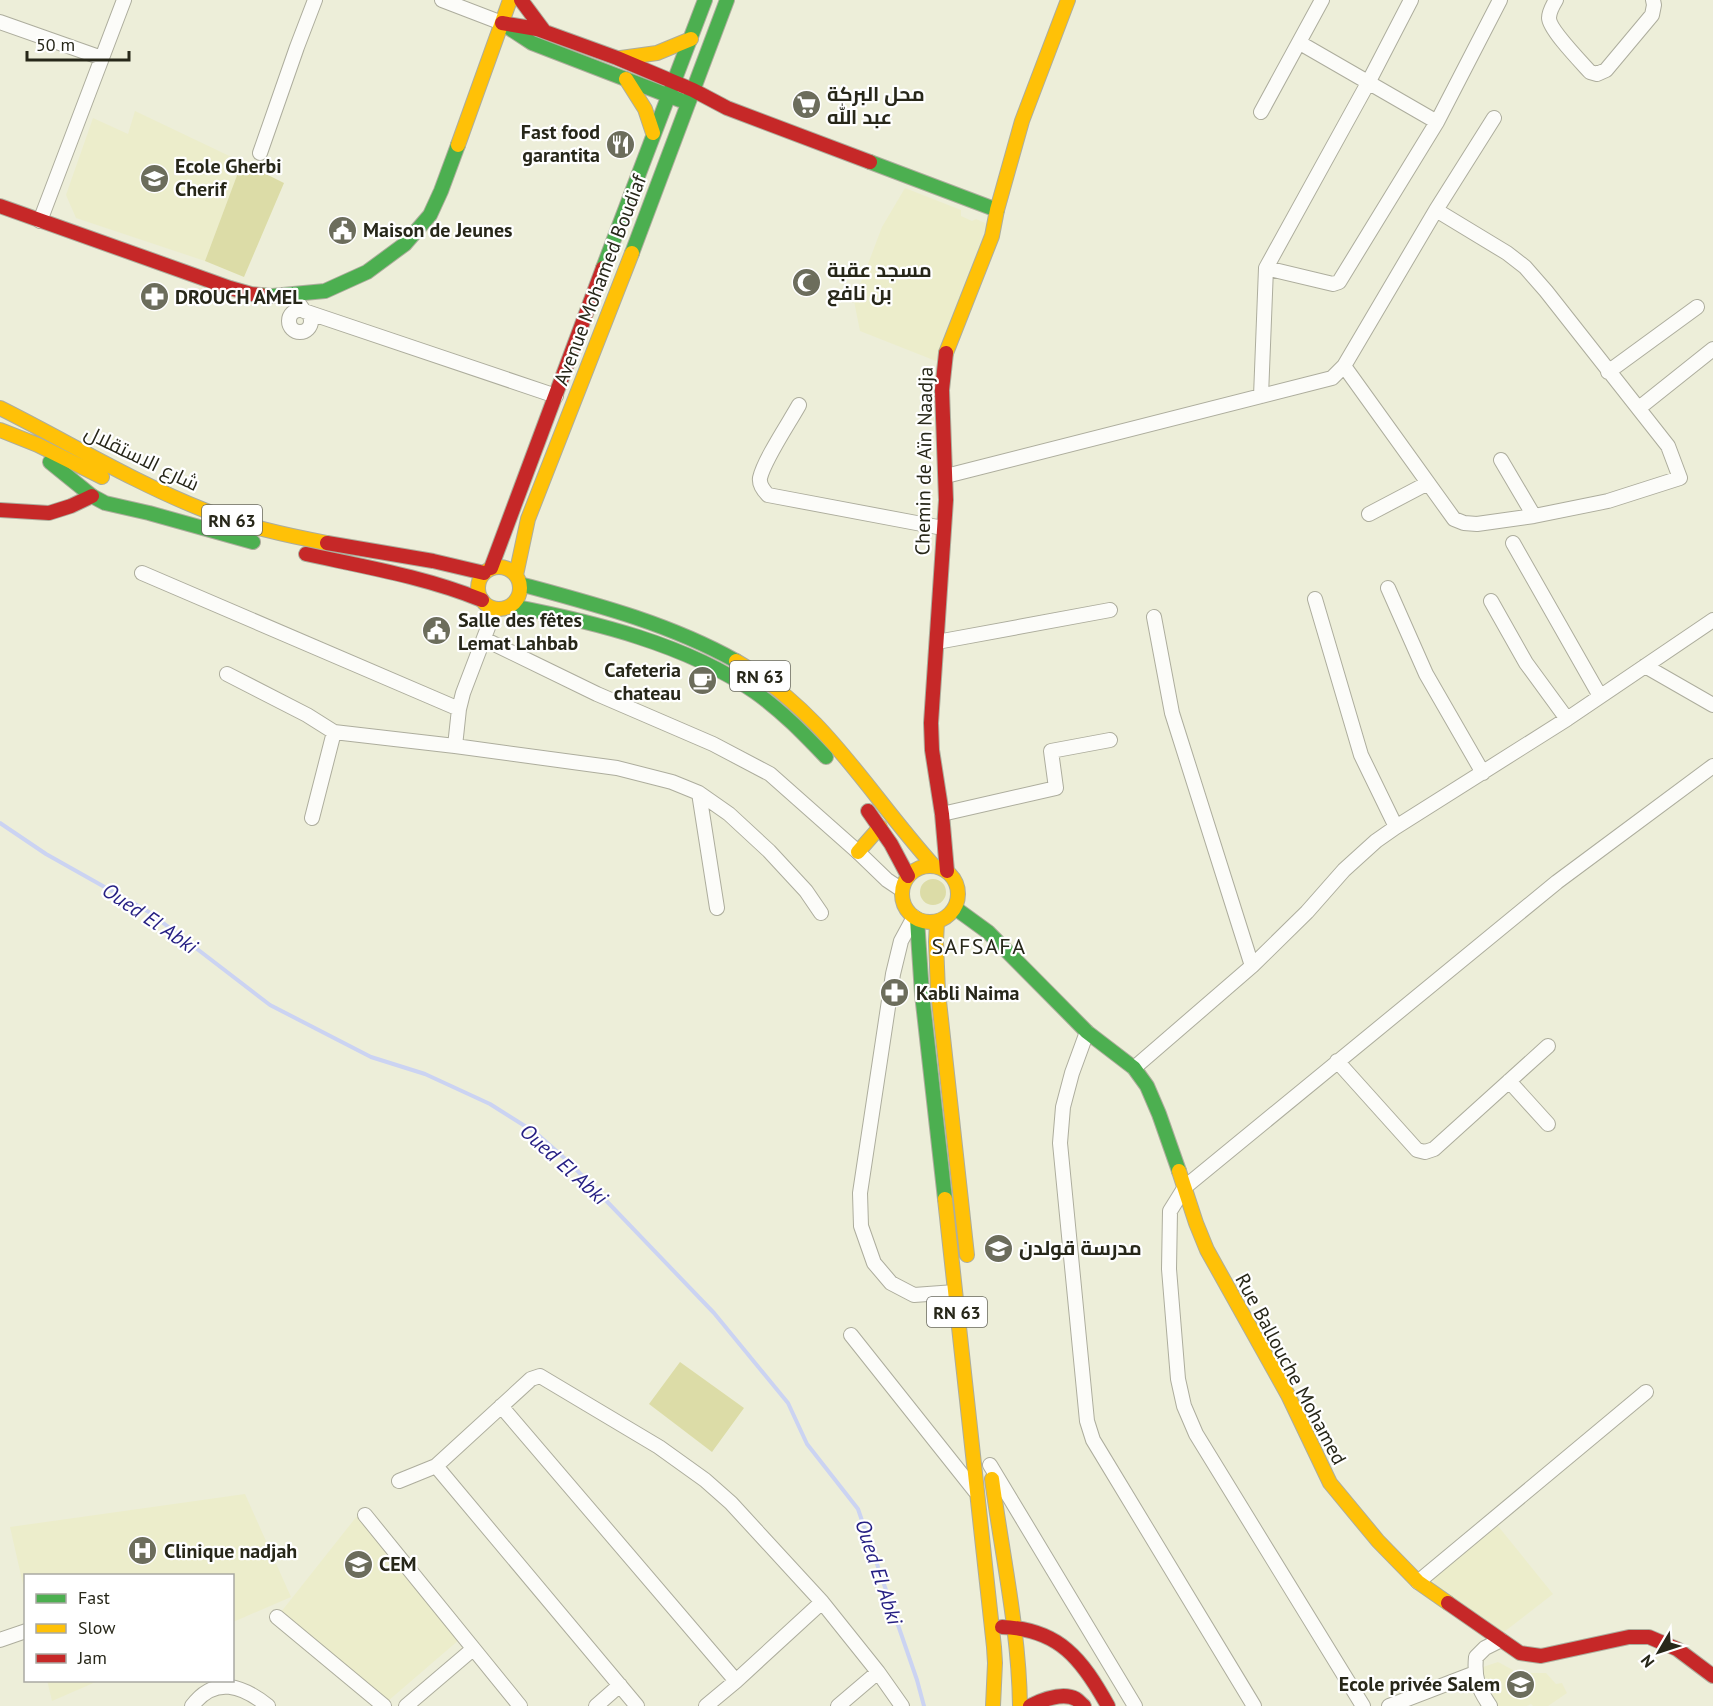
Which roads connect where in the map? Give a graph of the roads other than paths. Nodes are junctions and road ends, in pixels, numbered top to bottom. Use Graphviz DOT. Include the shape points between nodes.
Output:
graph roads {
  1 [pos="124,0"];
  2 [pos="315,0"];
  3 [pos="442,0"];
  4 [pos="510,0"];
  5 [pos="521,0"];
  6 [pos="705,0"];
  7 [pos="727,0"];
  8 [pos="1068,0"];
  9 [pos="1322,0"];
  10 [pos="1411,0"];
  11 [pos="1500,0"];
  12 [pos="1556,0"];
  13 [pos="1653,0"];
  14 [pos="0,22"];
  15 [pos="502,23"];
  16 [pos="544,31"];
  17 [pos="691,39"];
  18 [pos="1300,43"];
  19 [pos="102,58"];
  20 [pos="616,58"];
  21 [pos="626,78"];
  22 [pos="673,81"];
  23 [pos="1368,83"];
  24 [pos="669,97"];
  25 [pos="691,97"];
  26 [pos="1261,112"];
  27 [pos="1494,118"];
  28 [pos="1437,122"];
  29 [pos="652,133"];
  30 [pos="260,153"];
  31 [pos="0,206"];
  32 [pos="997,210"];
  33 [pos="1436,210"];
  34 [pos="40,221"];
  35 [pos="1266,268"];
  36 [pos="294,294"];
  37 [pos="1697,307"];
  38 [pos="1713,349"];
  39 [pos="1344,366"];
  40 [pos="1608,372"];
  41 [pos="556,396"];
  42 [pos="1262,396"];
  43 [pos="799,405"];
  44 [pos="0,408"];
  45 [pos="1639,408"];
  46 [pos="0,430"];
  47 [pos="0,438"];
  48 [pos="1501,460"];
  49 [pos="114,467"];
  50 [pos="99,475"];
  51 [pos="946,476"];
  52 [pos="114,483"];
  53 [pos="1428,483"];
  54 [pos="92,496"];
  55 [pos="0,510"];
  56 [pos="1370,514"];
  57 [pos="1534,516"];
  58 [pos="943,528"];
  59 [pos="1513,543"];
  60 [pos="290,550"];
  61 [pos="488,571"];
  62 [pos="142,573"];
  63 [pos="518,579"];
  64 [pos="1388,588"];
  65 [pos="1315,599"];
  66 [pos="482,600"];
  67 [pos="1491,601"];
  68 [pos="512,606"];
  69 [pos="495,609"];
  70 [pos="1110,610"];
  71 [pos="1154,617"];
  72 [pos="1713,620"];
  73 [pos="484,639"];
  74 [pos="937,642"];
  75 [pos="1644,666"];
  76 [pos="227,674"];
  77 [pos="1600,696"];
  78 [pos="1713,705"];
  79 [pos="459,709"];
  80 [pos="1567,719"];
  81 [pos="334,732"];
  82 [pos="1110,740"];
  83 [pos="455,746"];
  84 [pos="1713,766"];
  85 [pos="836,768"];
  86 [pos="1483,773"];
  87 [pos="699,793"];
  88 [pos="861,802"];
  89 [pos="942,814"];
  90 [pos="312,818"];
  91 [pos="880,827"];
  92 [pos="1396,827"];
  93 [pos="858,852"];
  94 [pos="933,866"];
  95 [pos="948,871"];
  96 [pos="905,883"];
  97 [pos="717,908"];
  98 [pos="956,908"];
  99 [pos="821,913"];
  100 [pos="915,918"];
  101 [pos="937,922"];
  102 [pos="1252,966"];
  103 [pos="1087,1032"];
  104 [pos="1548,1046"];
  105 [pos="1337,1061"];
  106 [pos="1134,1068"];
  107 [pos="1509,1081"];
  108 [pos="1548,1124"];
  109 [pos="1185,1187"];
  110 [pos="967,1264"];
  111 [pos="955,1292"];
  112 [pos="971,1309"];
  113 [pos="973,1331"];
  114 [pos="851,1335"];
  115 [pos="1646,1392"];
  116 [pos="501,1406"];
  117 [pos="989,1460"];
  118 [pos="436,1466"];
  119 [pos="399,1481"];
  120 [pos="978,1495"];
  121 [pos="365,1515"];
  122 [pos="1418,1582"];
  123 [pos="822,1602"];
  124 [pos="277,1617"];
  125 [pos="1016,1626"];
  126 [pos="992,1628"];
  127 [pos="24,1632"];
  128 [pos="0,1640"];
  129 [pos="1501,1640"];
  130 [pos="473,1649"];
  131 [pos="878,1672"];
  132 [pos="1475,1673"];
  133 [pos="1713,1676"];
  134 [pos="736,1681"];
  135 [pos="620,1685"];
  136 [pos="192,1706"];
  137 [pos="268,1706"];
  138 [pos="384,1706"];
  139 [pos="406,1706"];
  140 [pos="520,1706"];
  141 [pos="596,1706"];
  142 [pos="637,1706"];
  143 [pos="706,1706"];
  144 [pos="838,1706"];
  145 [pos="902,1706"];
  146 [pos="993,1706"];
  147 [pos="1020,1706"];
  148 [pos="1030,1706"];
  149 [pos="1084,1706"];
  150 [pos="1108,1706"];
  151 [pos="1135,1706"];
  152 [pos="1254,1706"];
  153 [pos="1363,1706"];
  154 [pos="1389,1706"];
  155 [pos="1490,1706"];
  1 -- 19 [label="street"];
  2 -- 30 [label="street"];
  3 -- 15 [label="street"];
  4 -- 15 [label="main road"];
  5 -- 16 [label="main road"];
  6 -- 17 [label="main road, Avenue Mohamed Boudiaf"];
  7 -- 25 [label="main road, Avenue Mohamed Boudiaf"];
  8 -- 32 [label="main road, Chemin de Aïn Naadja" via="1022,121"];
  9 -- 18 [label="street"];
  10 -- 23 [label="street"];
  11 -- 28 [label="street"];
  12 -- 13 [label="street" via="1549,19 1554,30 1590,72 1597,74 1605,70 1652,15"];
  14 -- 19 [label="street"];
  15 -- 16 [label="main road"];
  15 -- 21 [label="main road" via="532,43"];
  15 -- 36 [label="main road" via="430,215 405,244 367,272 325,291"];
  16 -- 20 [label="main road"];
  17 -- 20 [label="main road" via="647,55"];
  17 -- 22 [label="main road, Avenue Mohamed Boudiaf"];
  18 -- 23 [label="street"];
  18 -- 26 [label="street"];
  19 -- 34 [label="street"];
  20 -- 22 [label="main road"];
  21 -- 24 [label="main road"];
  21 -- 29 [label="main road" via="640,99"];
  22 -- 24 [label="main road, Avenue Mohamed Boudiaf"];
  22 -- 25 [label="main road"];
  23 -- 28 [label="street"];
  23 -- 35 [label="street"];
  24 -- 25 [label="main road"];
  24 -- 29 [label="main road, Avenue Mohamed Boudiaf"];
  25 -- 32 [label="main road"];
  25 -- 63 [label="main road, Avenue Mohamed Boudiaf" via="528,519"];
  27 -- 33 [label="street"];
  28 -- 35 [label="street" via="1340,282 1333,284"];
  29 -- 41 [label="main road, Avenue Mohamed Boudiaf"];
  31 -- 34 [label="main road"];
  32 -- 51 [label="main road, Chemin de Aïn Naadja" via="992,236 946,354 942,390"];
  33 -- 39 [label="street"];
  33 -- 40 [label="street" via="1525,267"];
  34 -- 36 [label="main road" via="230,288 272,296"];
  35 -- 42 [label="street"];
  36 -- 41 [label="street" via="304,311"];
  37 -- 40 [label="street"];
  38 -- 45 [label="street"];
  39 -- 42 [label="street" via="1332,378"];
  39 -- 53 [label="street"];
  40 -- 45 [label="street"];
  41 -- 61 [label="main road, Avenue Mohamed Boudiaf"];
  42 -- 51 [label="street"];
  43 -- 58 [label="street" via="765,464 760,480 762,490 768,495"];
  44 -- 49 [label="main road, شارع الاستقلال / RN 63"];
  45 -- 57 [label="street" via="1668,446 1680,478 1608,501"];
  46 -- 50 [label="main road, RN 63"];
  47 -- 54 [label="main road" via="45,458"];
  48 -- 57 [label="street"];
  49 -- 50 [label="main road"];
  49 -- 52 [label="main road"];
  49 -- 61 [label="main road, شارع الاستقلال / RN 63" via="199,508 275,533"];
  50 -- 52 [label="main road, RN 63"];
  50 -- 54 [label="main road"];
  51 -- 58 [label="main road, Chemin de Aïn Naadja"];
  52 -- 54 [label="main road" via="102,495"];
  52 -- 54 [label="main road, RN 63" via="222,532 262,544 105,503"];
  53 -- 56 [label="street"];
  53 -- 57 [label="street" via="1454,519 1464,523"];
  54 -- 55 [label="main road" via="49,513"];
  58 -- 74 [label="main road, Chemin de Aïn Naadja"];
  59 -- 77 [label="street"];
  60 -- 66 [label="main road" via="410,576"];
  61 -- 63 [label="main road" via="504,568"];
  61 -- 66 [label="main road" via="478,586"];
  62 -- 79 [label="street"];
  63 -- 68 [label="main road" via="519,596"];
  63 -- 94 [label="main road, RN 63" via="690,636 756,673 815,722"];
  64 -- 86 [label="street" via="1426,674"];
  65 -- 92 [label="street" via="1361,755"];
  66 -- 69 [label="main road"];
  67 -- 80 [label="street" via="1526,663"];
  68 -- 69 [label="main road"];
  68 -- 85 [label="main road, RN 63" via="567,616 717,670 776,708"];
  69 -- 73 [label="street"];
  70 -- 74 [label="street"];
  71 -- 102 [label="street" via="1172,713"];
  72 -- 75 [label="street"];
  73 -- 79 [label="street"];
  73 -- 93 [label="street" via="770,774"];
  74 -- 89 [label="main road, Chemin de Aïn Naadja" via="931,723"];
  75 -- 77 [label="street"];
  75 -- 78 [label="street"];
  76 -- 81 [label="street"];
  77 -- 80 [label="street"];
  79 -- 83 [label="street"];
  80 -- 86 [label="street"];
  81 -- 83 [label="street"];
  81 -- 90 [label="street"];
  82 -- 89 [label="street" via="1051,751 1056,788"];
  83 -- 87 [label="street" via="617,768"];
  84 -- 105 [label="street" via="1557,882"];
  86 -- 92 [label="street"];
  87 -- 97 [label="street"];
  87 -- 99 [label="street" via="769,851"];
  88 -- 91 [label="main road"];
  89 -- 95 [label="main road, Chemin de Aïn Naadja"];
  91 -- 93 [label="main road"];
  91 -- 96 [label="main road"];
  92 -- 102 [label="street" via="1344,870"];
  93 -- 96 [label="street" via="886,880"];
  94 -- 95 [label="main road"];
  94 -- 96 [label="main road" via="919,868"];
  95 -- 98 [label="main road" via="959,892"];
  96 -- 100 [label="main road" via="905,908"];
  98 -- 101 [label="main road"];
  98 -- 103 [label="main road, Rue Ballouche Mohamed" via="988,932"];
  100 -- 101 [label="main road"];
  100 -- 111 [label="main road, RN 63"];
  100 -- 111 [label="street" via="901,940 892,974 860,1193 861,1226 874,1263 891,1283 914,1295"];
  101 -- 110 [label="main road" via="938,992"];
  102 -- 106 [label="street"];
  103 -- 106 [label="main road, Rue Ballouche Mohamed"];
  103 -- 152 [label="street" via="1063,1107 1060,1143 1087,1421 1097,1448"];
  104 -- 107 [label="street"];
  105 -- 107 [label="street" via="1417,1150 1425,1152 1434,1149"];
  105 -- 109 [label="street"];
  106 -- 109 [label="main road, Rue Ballouche Mohamed" via="1147,1086"];
  107 -- 108 [label="street"];
  109 -- 122 [label="main road, Rue Ballouche Mohamed" via="1216,1270 1288,1395 1330,1483"];
  109 -- 153 [label="street" via="1170,1211 1169,1269 1178,1379 1184,1406 1196,1434"];
  111 -- 120 [label="main road, RN 63"];
  112 -- 113 [label="main road, RN 63"];
  114 -- 120 [label="street"];
  115 -- 122 [label="street"];
  116 -- 118 [label="street"];
  116 -- 123 [label="street" via="531,1379 540,1376 659,1447 731,1503"];
  116 -- 134 [label="street"];
  117 -- 125 [label="main road"];
  117 -- 151 [label="street"];
  118 -- 119 [label="street"];
  118 -- 135 [label="street"];
  120 -- 126 [label="main road, RN 63"];
  121 -- 130 [label="street"];
  122 -- 129 [label="main road, Rue Ballouche Mohamed"];
  123 -- 131 [label="street"];
  123 -- 134 [label="street"];
  124 -- 138 [label="street"];
  125 -- 126 [label="main road"];
  125 -- 147 [label="main road"];
  125 -- 150 [label="main road" via="1038,1631 1072,1654"];
  126 -- 146 [label="main road, RN 63"];
  127 -- 128 [label="street"];
  129 -- 132 [label="street" via="1476,1657"];
  129 -- 133 [label="main road, Rue Ballouche Mohamed" via="1520,1653 1541,1656 1629,1637 1649,1637 1677,1649"];
  130 -- 139 [label="street"];
  130 -- 140 [label="street"];
  131 -- 144 [label="street"];
  131 -- 145 [label="street"];
  132 -- 154 [label="street"];
  132 -- 155 [label="street"];
  134 -- 143 [label="street"];
  135 -- 141 [label="street"];
  135 -- 142 [label="street"];
  136 -- 137 [label="street" via="209,1690 222,1687 241,1688"];
  148 -- 149 [label="main road" via="1049,1698 1075,1699"];
}
